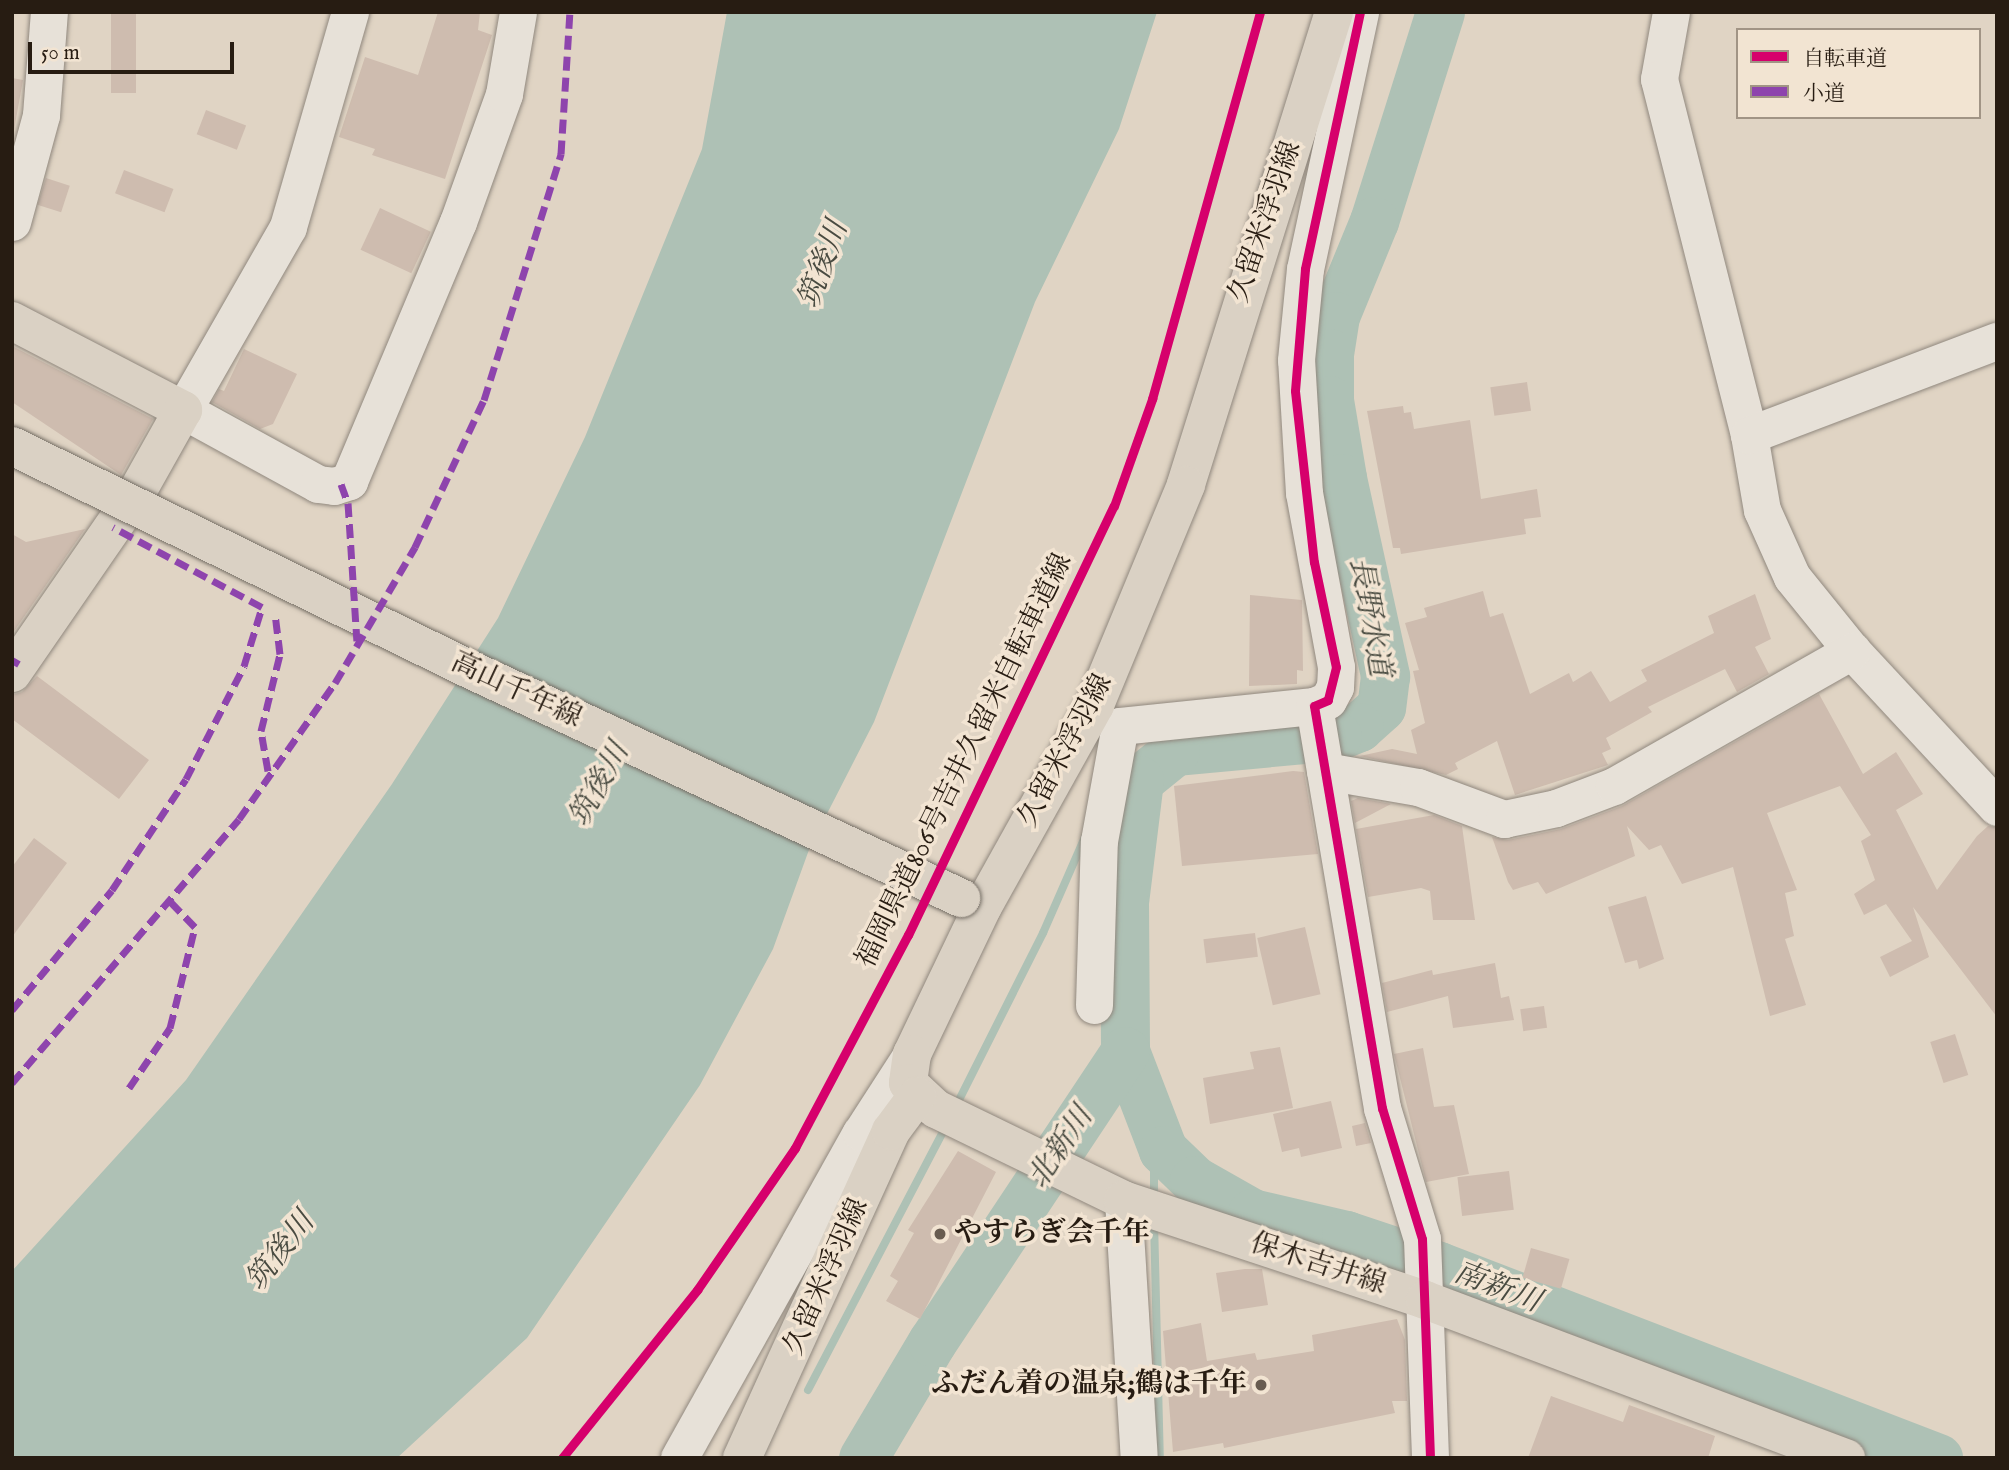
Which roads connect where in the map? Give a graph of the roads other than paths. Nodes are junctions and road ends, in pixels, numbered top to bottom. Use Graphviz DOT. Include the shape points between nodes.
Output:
graph roads {
  1 [pos="49,12"];
  2 [pos="350,12"];
  3 [pos="518,12"];
  4 [pos="1334,12"];
  5 [pos="1360,12"];
  6 [pos="1671,12"];
  7 [pos="12,222"];
  8 [pos="12,321"];
  9 [pos="1997,341"];
  10 [pos="183,410"];
  11 [pos="1749,435"];
  12 [pos="12,446"];
  13 [pos="1852,651"];
  14 [pos="12,673"];
  15 [pos="1314,706"];
  16 [pos="1325,768"];
  17 [pos="1997,807"];
  18 [pos="972,902"];
  19 [pos="1094,1005"];
  20 [pos="912,1054"];
  21 [pos="926,1102"];
  22 [pos="1133,1202"];
  23 [pos="1425,1290"];
  24 [pos="679,1458"];
  25 [pos="742,1458"];
  26 [pos="1139,1458"];
  27 [pos="1430,1458"];
  28 [pos="1846,1458"];
  1 -- 7 [label="street" via="40,126"];
  2 -- 10 [label="street" via="288,227"];
  3 -- 10 [label="street" via="504,94 458,222 349,481 318,484"];
  4 -- 18 [label="main road, 久留米浮羽線" via="1186,485 1095,705"];
  5 -- 15 [label="street" via="1306,269 1296,360 1304,493 1336,667 1328,700"];
  6 -- 11 [label="street" via="1659,79"];
  8 -- 10 [label="main road"];
  9 -- 11 [label="street"];
  10 -- 14 [label="main road" via="137,492"];
  11 -- 13 [label="street" via="1762,510 1792,577"];
  12 -- 18 [label="main road, 高山千年線, bridge" via="469,669"];
  13 -- 16 [label="street" via="1614,786 1556,808 1504,819 1418,787"];
  13 -- 17 [label="street"];
  15 -- 16 [label="street"];
  15 -- 19 [label="street" via="1212,719 1134,721 1120,726 1099,841"];
  16 -- 23 [label="street" via="1382,1108 1422,1239"];
  18 -- 20 [label="main road, 久留米浮羽線"];
  20 -- 21 [label="main road, 久留米浮羽線" via="908,1083"];
  20 -- 24 [label="street" via="861,1133"];
  21 -- 22 [label="main road, 保木吉井線"];
  21 -- 25 [label="main road, 久留米浮羽線" via="891,1131"];
  22 -- 23 [label="main road, 保木吉井線"];
  22 -- 26 [label="street"];
  23 -- 27 [label="street"];
  23 -- 28 [label="main road, 保木吉井線"];
}
